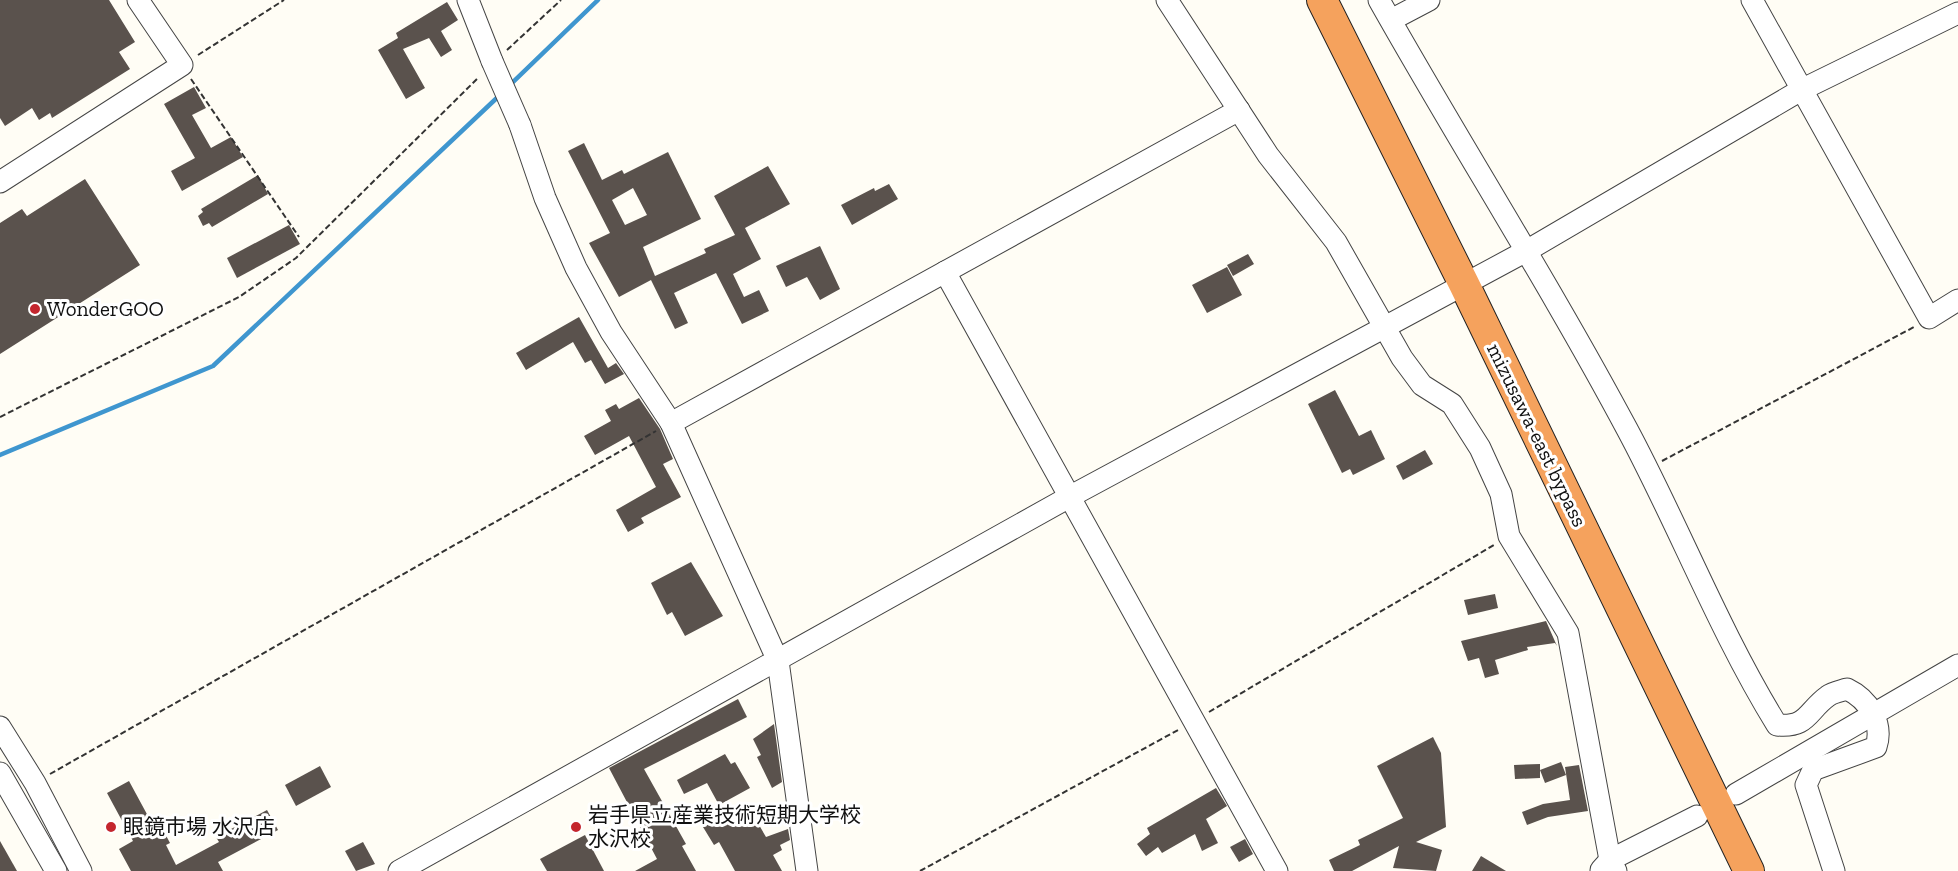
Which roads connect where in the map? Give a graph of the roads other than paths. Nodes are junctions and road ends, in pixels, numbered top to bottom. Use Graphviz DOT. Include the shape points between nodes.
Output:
graph roads {
  1 [pos="138,0"];
  2 [pos="468,0"];
  3 [pos="1167,0"];
  4 [pos="1322,0"];
  5 [pos="1379,0"];
  6 [pos="1429,0"];
  7 [pos="1752,0"];
  8 [pos="1958,13"];
  9 [pos="1391,20"];
  10 [pos="1801,90"];
  11 [pos="1239,110"];
  12 [pos="0,182"];
  13 [pos="1528,250"];
  14 [pos="945,272"];
  15 [pos="1464,284"];
  16 [pos="1958,300"];
  17 [pos="1385,328"];
  18 [pos="670,423"];
  19 [pos="1071,495"];
  20 [pos="778,661"];
  21 [pos="1958,664"];
  22 [pos="1874,715"];
  23 [pos="0,728"];
  24 [pos="0,773"];
  25 [pos="35,783"];
  26 [pos="1736,794"];
  27 [pos="7,797"];
  28 [pos="1697,816"];
  29 [pos="1609,867"];
  30 [pos="56,871"];
  31 [pos="81,871"];
  32 [pos="399,871"];
  33 [pos="807,871"];
  34 [pos="1277,871"];
  35 [pos="1749,871"];
  36 [pos="1834,871"];
  1 -- 12 [label="street" via="182,65"];
  2 -- 18 [label="street, bridge" via="576,268 611,332"];
  3 -- 11 [label="street"];
  4 -- 15 [label="highway, mizusawa-east bypass"];
  5 -- 9 [label="street"];
  6 -- 9 [label="street"];
  7 -- 10 [label="street"];
  8 -- 10 [label="street"];
  9 -- 13 [label="street"];
  10 -- 13 [label="street"];
  10 -- 16 [label="street" via="1929,318"];
  11 -- 14 [label="street"];
  11 -- 17 [label="street" via="1268,155 1336,242"];
  13 -- 15 [label="street"];
  13 -- 22 [label="street" via="1648,468 1736,651 1777,725 1791,726 1806,719 1829,695 1847,689 1860,695"];
  14 -- 18 [label="street"];
  14 -- 19 [label="street"];
  15 -- 17 [label="street"];
  15 -- 35 [label="highway, mizusawa-east bypass"];
  17 -- 19 [label="street"];
  17 -- 29 [label="street" via="1422,385 1452,404 1468,426 1494,475 1509,536 1568,633"];
  18 -- 20 [label="street"];
  19 -- 20 [label="street"];
  19 -- 34 [label="street"];
  20 -- 32 [label="street"];
  20 -- 33 [label="street"];
  21 -- 22 [label="street"];
  22 -- 26 [label="street"];
  22 -- 36 [label="street" via="1880,737 1876,747 1813,771 1806,785"];
  23 -- 25 [label="street"];
  24 -- 27 [label="street"];
  25 -- 27 [label="street"];
  25 -- 31 [label="street"];
  27 -- 30 [label="street"];
  28 -- 29 [label="street"];
}
